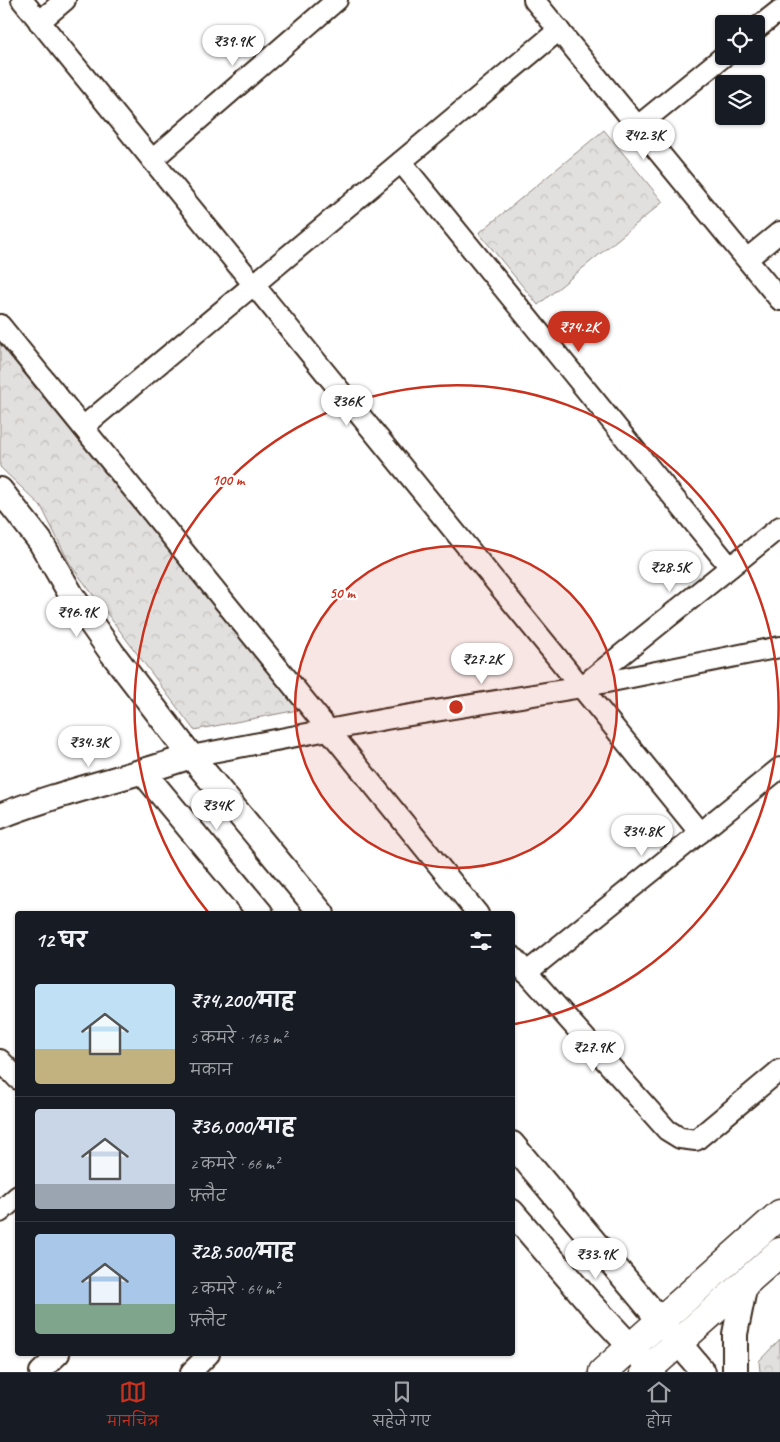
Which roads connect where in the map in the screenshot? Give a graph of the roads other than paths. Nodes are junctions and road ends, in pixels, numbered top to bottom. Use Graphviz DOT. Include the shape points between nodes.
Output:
graph roads {
  1 [pos="22,0"];
  2 [pos="65,0"];
  3 [pos="337,0"];
  4 [pos="534,0"];
  5 [pos="774,0"];
  6 [pos="780,9"];
  7 [pos="39,22"];
  8 [pos="765,22"];
  9 [pos="559,30"];
  10 [pos="715,63"];
  11 [pos="638,126"];
  12 [pos="152,160"];
  13 [pos="401,162"];
  14 [pos="780,232"];
  15 [pos="747,259"];
  16 [pos="254,285"];
  17 [pos="780,300"];
  18 [pos="0,325"];
  19 [pos="83,427"];
  20 [pos="0,490"];
  21 [pos="780,527"];
  22 [pos="730,567"];
  23 [pos="780,648"];
  24 [pos="582,687"];
  25 [pos="328,730"];
  26 [pos="191,756"];
  27 [pos="780,768"];
  28 [pos="143,772"];
  29 [pos="0,816"];
  30 [pos="700,832"];
  31 [pos="259,911"];
  32 [pos="320,911"];
  33 [pos="476,911"];
  34 [pos="515,960"];
  35 [pos="526,973"];
  36 [pos="0,1060"];
  37 [pos="780,1070"];
  38 [pos="15,1076"];
  39 [pos="515,1148"];
  40 [pos="15,1199"];
  41 [pos="0,1212"];
  42 [pos="780,1214"];
  43 [pos="515,1216"];
  44 [pos="780,1252"];
  45 [pos="745,1284"];
  46 [pos="660,1322"];
  47 [pos="678,1343"];
  48 [pos="631,1347"];
  49 [pos="57,1356"];
  50 [pos="207,1356"];
  51 [pos="650,1371"];
  52 [pos="40,1372"];
  53 [pos="190,1372"];
  54 [pos="603,1372"];
  55 [pos="703,1372"];
  56 [pos="735,1372"];
  1 -- 7 [label="street"];
  2 -- 7 [label="street"];
  3 -- 12 [label="street"];
  4 -- 9 [label="street"];
  5 -- 6 [label="street"];
  6 -- 8 [label="street"];
  7 -- 12 [label="street"];
  9 -- 11 [label="street"];
  9 -- 13 [label="street"];
  10 -- 11 [label="street"];
  11 -- 15 [label="street"];
  12 -- 16 [label="street"];
  13 -- 16 [label="street"];
  13 -- 22 [label="street"];
  14 -- 15 [label="street"];
  15 -- 17 [label="street"];
  16 -- 19 [label="street"];
  16 -- 24 [label="street"];
  18 -- 19 [label="street"];
  19 -- 25 [label="street"];
  20 -- 26 [label="street" via="40,541 72,596 112,653"];
  21 -- 22 [label="street"];
  22 -- 24 [label="street"];
  23 -- 24 [label="street"];
  24 -- 25 [label="street"];
  24 -- 30 [label="street"];
  25 -- 26 [label="street"];
  25 -- 33 [label="street"];
  26 -- 28 [label="street"];
  26 -- 32 [label="street"];
  27 -- 30 [label="street"];
  28 -- 29 [label="street"];
  28 -- 31 [label="street"];
  30 -- 35 [label="street"];
  34 -- 35 [label="street"];
  35 -- 37 [label="street" via="667,1130 680,1138 696,1140"];
  36 -- 38 [label="street"];
  39 -- 46 [label="street"];
  40 -- 41 [label="street"];
  42 -- 46 [label="highway"];
  43 -- 48 [label="street"];
  44 -- 45 [label="highway"];
  45 -- 47 [label="highway"];
  45 -- 56 [label="street" via="735,1334"];
  46 -- 47 [label="street"];
  46 -- 48 [label="highway"];
  47 -- 51 [label="highway"];
  47 -- 55 [label="street"];
  48 -- 51 [label="street"];
  48 -- 54 [label="highway"];
  49 -- 52 [label="street"];
  50 -- 53 [label="street"];
}
